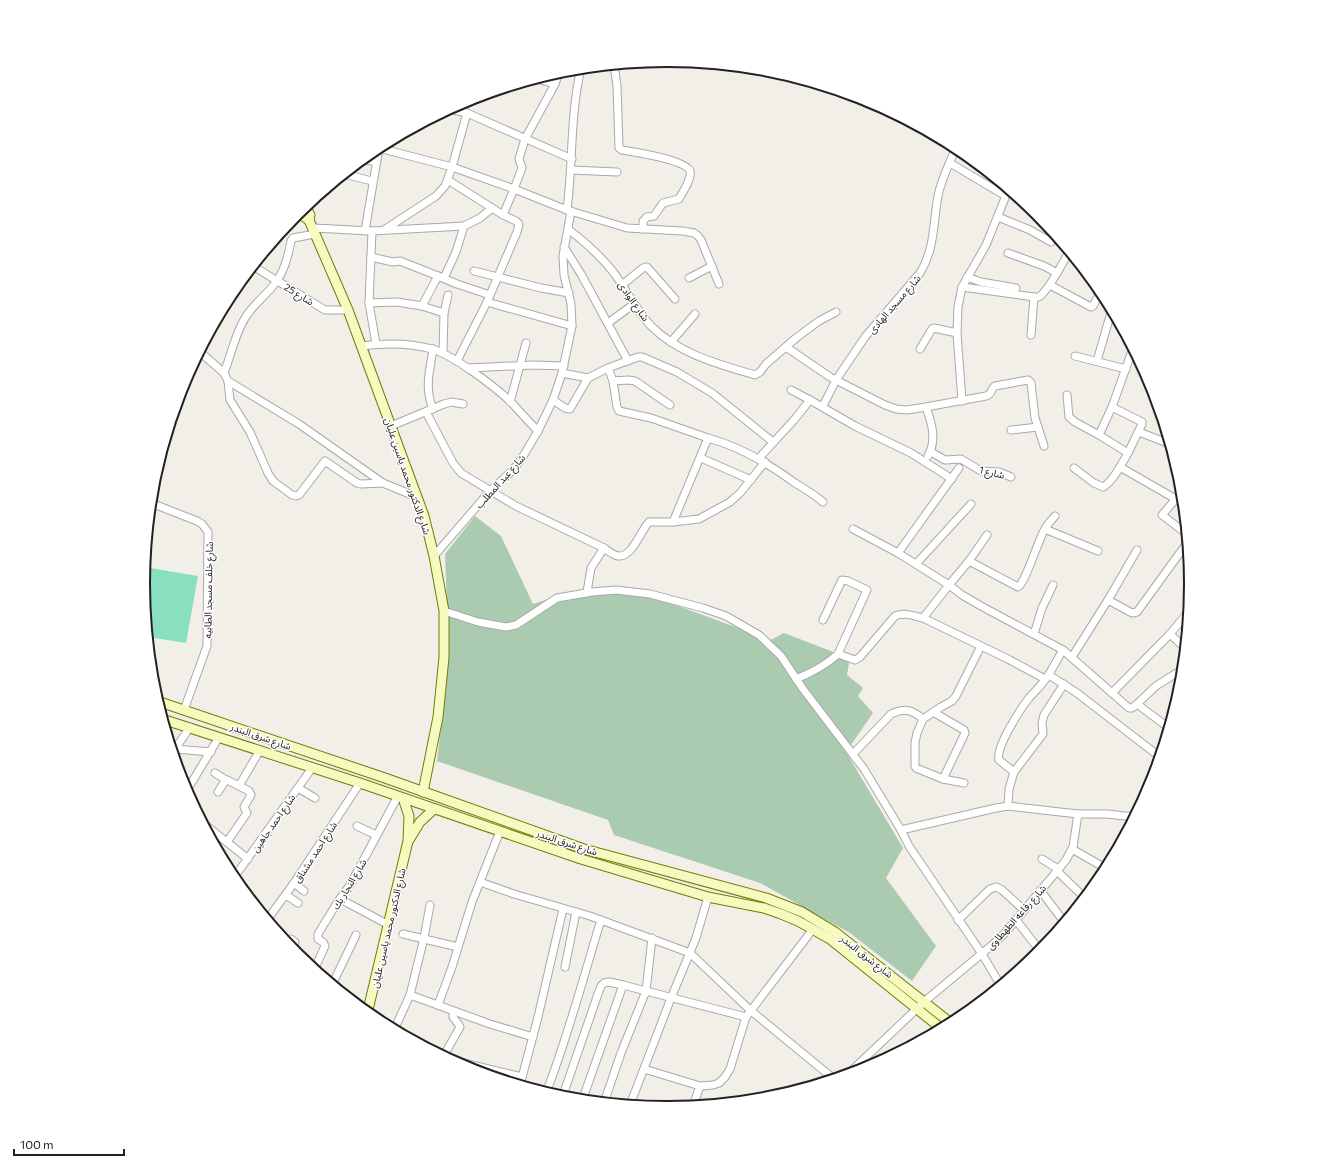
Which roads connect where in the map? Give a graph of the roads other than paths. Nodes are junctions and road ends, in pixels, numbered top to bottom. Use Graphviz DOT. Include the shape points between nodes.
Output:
graph roads {
  1 [pos="615,70"];
  2 [pos="580,74"];
  3 [pos="557,79"];
  4 [pos="547,82"];
  5 [pos="555,84"];
  6 [pos="460,110"];
  7 [pos="467,113"];
  8 [pos="525,139"];
  9 [pos="387,149"];
  10 [pos="954,153"];
  11 [pos="377,155"];
  12 [pos="572,159"];
  13 [pos="370,161"];
  14 [pos="376,162"];
  15 [pos="950,163"];
  16 [pos="452,167"];
  17 [pos="570,170"];
  18 [pos="617,172"];
  19 [pos="350,176"];
  20 [pos="448,180"];
  21 [pos="372,181"];
  22 [pos="514,189"];
  23 [pos="492,208"];
  24 [pos="569,211"];
  25 [pos="308,212"];
  26 [pos="503,215"];
  27 [pos="303,217"];
  28 [pos="998,217"];
  29 [pos="464,226"];
  30 [pos="312,227"];
  31 [pos="643,229"];
  32 [pos="384,230"];
  33 [pos="568,230"];
  34 [pos="368,231"];
  35 [pos="1051,242"];
  36 [pos="564,247"];
  37 [pos="1008,253"];
  38 [pos="371,256"];
  39 [pos="1067,256"];
  40 [pos="712,266"];
  41 [pos="257,268"];
  42 [pos="474,271"];
  43 [pos="1057,273"];
  44 [pos="441,277"];
  45 [pos="498,277"];
  46 [pos="967,277"];
  47 [pos="689,278"];
  48 [pos="277,281"];
  49 [pos="719,284"];
  50 [pos="1050,285"];
  51 [pos="622,286"];
  52 [pos="962,287"];
  53 [pos="1016,288"];
  54 [pos="569,293"];
  55 [pos="448,295"];
  56 [pos="489,298"];
  57 [pos="1034,298"];
  58 [pos="1097,298"];
  59 [pos="675,299"];
  60 [pos="369,303"];
  61 [pos="634,304"];
  62 [pos="422,306"];
  63 [pos="348,310"];
  64 [pos="836,312"];
  65 [pos="444,313"];
  66 [pos="695,314"];
  67 [pos="1110,317"];
  68 [pos="608,323"];
  69 [pos="572,326"];
  70 [pos="957,333"];
  71 [pos="1031,335"];
  72 [pos="671,342"];
  73 [pos="526,343"];
  74 [pos="376,344"];
  75 [pos="361,346"];
  76 [pos="786,347"];
  77 [pos="433,349"];
  78 [pos="920,349"];
  79 [pos="443,353"];
  80 [pos="204,355"];
  81 [pos="1075,356"];
  82 [pos="1131,356"];
  83 [pos="457,361"];
  84 [pos="628,361"];
  85 [pos="1098,361"];
  86 [pos="521,367"];
  87 [pos="468,368"];
  88 [pos="608,368"];
  89 [pos="563,369"];
  90 [pos="1126,369"];
  91 [pos="224,372"];
  92 [pos="588,378"];
  93 [pos="228,380"];
  94 [pos="836,380"];
  95 [pos="613,381"];
  96 [pos="791,390"];
  97 [pos="1067,395"];
  98 [pos="553,400"];
  99 [pos="810,400"];
  100 [pos="962,401"];
  101 [pos="510,402"];
  102 [pos="462,404"];
  103 [pos="670,406"];
  104 [pos="823,406"];
  105 [pos="1112,407"];
  106 [pos="926,408"];
  107 [pos="429,410"];
  108 [pos="391,426"];
  109 [pos="1038,427"];
  110 [pos="1011,430"];
  111 [pos="538,431"];
  112 [pos="1138,432"];
  113 [pos="1099,435"];
  114 [pos="708,438"];
  115 [pos="773,442"];
  116 [pos="1164,442"];
  117 [pos="1044,446"];
  118 [pos="333,448"];
  119 [pos="930,452"];
  120 [pos="1128,453"];
  121 [pos="701,458"];
  122 [pos="762,460"];
  123 [pos="325,461"];
  124 [pos="925,461"];
  125 [pos="1120,467"];
  126 [pos="959,468"];
  127 [pos="1074,468"];
  128 [pos="1011,477"];
  129 [pos="952,479"];
  130 [pos="751,480"];
  131 [pos="383,483"];
  132 [pos="490,491"];
  133 [pos="417,497"];
  134 [pos="823,502"];
  135 [pos="971,504"];
  136 [pos="156,505"];
  137 [pos="1055,516"];
  138 [pos="674,522"];
  139 [pos="852,529"];
  140 [pos="1045,529"];
  141 [pos="1181,530"];
  142 [pos="987,535"];
  143 [pos="604,548"];
  144 [pos="1183,549"];
  145 [pos="1137,550"];
  146 [pos="1098,551"];
  147 [pos="898,553"];
  148 [pos="434,556"];
  149 [pos="969,561"];
  150 [pos="916,564"];
  151 [pos="949,585"];
  152 [pos="1053,586"];
  153 [pos="587,592"];
  154 [pos="1108,600"];
  155 [pos="444,611"];
  156 [pos="923,618"];
  157 [pos="1183,618"];
  158 [pos="823,620"];
  159 [pos="1034,634"];
  160 [pos="1170,634"];
  161 [pos="1181,644"];
  162 [pos="981,646"];
  163 [pos="1063,650"];
  164 [pos="838,654"];
  165 [pos="1072,657"];
  166 [pos="1177,673"];
  167 [pos="1047,677"];
  168 [pos="796,678"];
  169 [pos="1064,684"];
  170 [pos="1112,693"];
  171 [pos="163,703"];
  172 [pos="1137,704"];
  173 [pos="184,710"];
  174 [pos="933,712"];
  175 [pos="923,719"];
  176 [pos="168,721"];
  177 [pos="1165,726"];
  178 [pos="190,727"];
  179 [pos="219,737"];
  180 [pos="176,747"];
  181 [pos="177,750"];
  182 [pos="260,750"];
  183 [pos="210,752"];
  184 [pos="853,754"];
  185 [pos="1156,754"];
  186 [pos="312,768"];
  187 [pos="1014,772"];
  188 [pos="215,773"];
  189 [pos="943,779"];
  190 [pos="226,780"];
  191 [pos="360,782"];
  192 [pos="964,783"];
  193 [pos="190,785"];
  194 [pos="239,786"];
  195 [pos="298,788"];
  196 [pos="218,792"];
  197 [pos="423,792"];
  198 [pos="400,797"];
  199 [pos="316,798"];
  200 [pos="1008,806"];
  201 [pos="434,809"];
  202 [pos="1078,814"];
  203 [pos="1129,816"];
  204 [pos="357,826"];
  205 [pos="901,830"];
  206 [pos="500,831"];
  207 [pos="376,835"];
  208 [pos="215,836"];
  209 [pos="408,841"];
  210 [pos="227,842"];
  211 [pos="1072,849"];
  212 [pos="248,859"];
  213 [pos="1042,859"];
  214 [pos="1101,866"];
  215 [pos="1058,870"];
  216 [pos="238,873"];
  217 [pos="480,882"];
  218 [pos="294,883"];
  219 [pos="712,884"];
  220 [pos="727,888"];
  221 [pos="1040,890"];
  222 [pos="304,891"];
  223 [pos="286,895"];
  224 [pos="1082,895"];
  225 [pos="708,897"];
  226 [pos="340,899"];
  227 [pos="725,901"];
  228 [pos="298,903"];
  229 [pos="430,905"];
  230 [pos="563,909"];
  231 [pos="1024,910"];
  232 [pos="576,912"];
  233 [pos="270,917"];
  234 [pos="1062,919"];
  235 [pos="601,920"];
  236 [pos="958,920"];
  237 [pos="1016,920"];
  238 [pos="389,925"];
  239 [pos="813,928"];
  240 [pos="403,934"];
  241 [pos="356,935"];
  242 [pos="424,938"];
  243 [pos="652,938"];
  244 [pos="291,939"];
  245 [pos="294,942"];
  246 [pos="1037,946"];
  247 [pos="458,947"];
  248 [pos="690,953"];
  249 [pos="982,954"];
  250 [pos="316,965"];
  251 [pos="565,967"];
  252 [pos="334,981"];
  253 [pos="998,982"];
  254 [pos="623,985"];
  255 [pos="646,991"];
  256 [pos="410,995"];
  257 [pos="671,998"];
  258 [pos="925,1001"];
  259 [pos="438,1005"];
  260 [pos="369,1007"];
  261 [pos="917,1009"];
  262 [pos="750,1010"];
  263 [pos="453,1011"];
  264 [pos="746,1017"];
  265 [pos="947,1020"];
  266 [pos="396,1026"];
  267 [pos="938,1026"];
  268 [pos="533,1037"];
  269 [pos="446,1052"];
  270 [pos="856,1066"];
  271 [pos="478,1067"];
  272 [pos="644,1069"];
  273 [pos="830,1076"];
  274 [pos="522,1077"];
  275 [pos="521,1081"];
  276 [pos="700,1086"];
  277 [pos="548,1088"];
  278 [pos="564,1092"];
  279 [pos="584,1095"];
  280 [pos="606,1099"];
  281 [pos="632,1101"];
  282 [pos="695,1101"];
  1 -- 31 [label="street" via="619,148 651,154 686,166 690,170 689,179 680,197 663,202 656,214 644,221"];
  2 -- 12 [label="street, شارع عبد المطلب" via="573,125"];
  3 -- 5 [label="street"];
  4 -- 5 [label="street"];
  5 -- 8 [label="street"];
  6 -- 7 [label="street"];
  7 -- 8 [label="street"];
  7 -- 16 [label="street"];
  8 -- 12 [label="street"];
  8 -- 22 [label="street" via="519,158 522,168"];
  9 -- 16 [label="street"];
  10 -- 15 [label="street, شارع مسجد الهادى"];
  11 -- 14 [label="street"];
  12 -- 17 [label="street, شارع عبد المطلب"];
  13 -- 14 [label="street"];
  14 -- 21 [label="street"];
  15 -- 28 [label="street" via="1004,195"];
  15 -- 94 [label="street, شارع مسجد الهادى" via="938,195 932,244 926,264 865,337"];
  16 -- 20 [label="street"];
  16 -- 22 [label="street"];
  17 -- 18 [label="street"];
  17 -- 24 [label="street, شارع عبد المطلب"];
  19 -- 21 [label="street"];
  20 -- 23 [label="street"];
  20 -- 32 [label="street" via="436,196"];
  21 -- 34 [label="street"];
  22 -- 24 [label="street"];
  22 -- 26 [label="street"];
  23 -- 26 [label="street"];
  23 -- 29 [label="street"];
  24 -- 31 [label="street" via="627,228"];
  24 -- 33 [label="street, شارع عبد المطلب"];
  25 -- 30 [label="main road, شارع الدكتور محمد ياسين عليان"];
  26 -- 45 [label="street" via="519,224"];
  27 -- 30 [label="main road, شارع الدكتور محمد ياسين عليان"];
  28 -- 35 [label="street"];
  28 -- 46 [label="street" via="986,245"];
  29 -- 32 [label="street"];
  29 -- 44 [label="street" via="456,252"];
  30 -- 34 [label="street"];
  30 -- 48 [label="street" via="291,241 285,266"];
  30 -- 63 [label="main road, شارع الدكتور محمد ياسين عليان"];
  31 -- 40 [label="street" via="694,233 701,240"];
  32 -- 34 [label="street"];
  33 -- 36 [label="street, شارع عبد المطلب"];
  33 -- 51 [label="street, شارع الوادى" via="597,254"];
  34 -- 38 [label="street"];
  36 -- 54 [label="street, شارع عبد المطلب" via="563,266"];
  36 -- 68 [label="street" via="582,274"];
  37 -- 43 [label="street"];
  38 -- 44 [label="street" via="393,262 400,261"];
  38 -- 60 [label="street"];
  39 -- 43 [label="street"];
  40 -- 47 [label="street"];
  40 -- 49 [label="street"];
  41 -- 48 [label="street, شارع 25"];
  42 -- 45 [label="street"];
  43 -- 50 [label="street"];
  44 -- 56 [label="street"];
  44 -- 62 [label="street"];
  45 -- 54 [label="street"];
  45 -- 56 [label="street"];
  46 -- 52 [label="street"];
  46 -- 53 [label="street"];
  48 -- 63 [label="street, شارع 25" via="325,310"];
  48 -- 91 [label="street" via="244,319"];
  50 -- 57 [label="street" via="1040,296"];
  50 -- 58 [label="street" via="1088,306 1093,306"];
  51 -- 59 [label="street" via="647,267"];
  51 -- 61 [label="street, شارع الوادى"];
  52 -- 57 [label="street"];
  52 -- 70 [label="street"];
  54 -- 69 [label="street, شارع عبد المطلب"];
  55 -- 65 [label="street"];
  56 -- 69 [label="street"];
  56 -- 83 [label="street"];
  57 -- 71 [label="street"];
  60 -- 62 [label="street" via="398,302"];
  60 -- 74 [label="street"];
  61 -- 68 [label="street"];
  61 -- 72 [label="street, شارع الوادى" via="652,326"];
  62 -- 65 [label="street"];
  63 -- 75 [label="main road, شارع الدكتور محمد ياسين عليان"];
  64 -- 76 [label="street" via="819,321"];
  65 -- 79 [label="street"];
  66 -- 72 [label="street"];
  67 -- 85 [label="street"];
  68 -- 84 [label="street"];
  69 -- 89 [label="street, شارع عبد المطلب"];
  70 -- 78 [label="street" via="934,328"];
  70 -- 100 [label="street"];
  72 -- 76 [label="street, شارع الوادى" via="689,353 755,375"];
  73 -- 86 [label="street"];
  74 -- 75 [label="street"];
  74 -- 77 [label="street"];
  75 -- 108 [label="main road, شارع الدكتور محمد ياسين عليان"];
  76 -- 94 [label="street"];
  77 -- 79 [label="street"];
  77 -- 107 [label="street" via="428,390"];
  79 -- 83 [label="street"];
  80 -- 91 [label="street"];
  81 -- 85 [label="street"];
  82 -- 90 [label="street"];
  83 -- 87 [label="street"];
  84 -- 88 [label="street"];
  84 -- 115 [label="street" via="642,357 677,372 734,410"];
  85 -- 90 [label="street"];
  86 -- 87 [label="street"];
  86 -- 89 [label="street" via="534,365"];
  86 -- 101 [label="street"];
  87 -- 101 [label="street"];
  88 -- 92 [label="street"];
  88 -- 95 [label="street"];
  89 -- 92 [label="street"];
  89 -- 98 [label="street, شارع عبد المطلب"];
  90 -- 105 [label="street"];
  91 -- 93 [label="street"];
  92 -- 98 [label="street" via="570,408 565,408"];
  93 -- 118 [label="street"];
  93 -- 123 [label="street" via="230,400 250,432 273,481 292,495 299,495"];
  94 -- 104 [label="street, شارع مسجد الهادى"];
  94 -- 106 [label="street" via="890,407 906,410"];
  95 -- 103 [label="street" via="636,381"];
  95 -- 114 [label="street" via="617,407 621,412 651,418"];
  96 -- 99 [label="street"];
  97 -- 113 [label="street" via="1069,417"];
  98 -- 111 [label="street, شارع عبد المطلب"];
  99 -- 104 [label="street"];
  99 -- 115 [label="street"];
  100 -- 106 [label="street"];
  100 -- 109 [label="street" via="988,396 995,386 1028,380 1031,383"];
  101 -- 111 [label="street"];
  102 -- 107 [label="street" via="447,403"];
  104 -- 124 [label="street" via="855,426"];
  105 -- 112 [label="street" via="1141,421"];
  105 -- 113 [label="street"];
  106 -- 119 [label="street" via="933,437"];
  107 -- 108 [label="street"];
  107 -- 132 [label="street" via="457,469"];
  108 -- 133 [label="main road, شارع الدكتور محمد ياسين عليان"];
  109 -- 110 [label="street"];
  109 -- 117 [label="street"];
  111 -- 132 [label="street, شارع عبد المطلب" via="513,470"];
  112 -- 116 [label="street"];
  112 -- 120 [label="street"];
  113 -- 120 [label="street"];
  114 -- 121 [label="street"];
  114 -- 122 [label="street" via="738,448"];
  115 -- 122 [label="street"];
  118 -- 123 [label="street"];
  118 -- 131 [label="street"];
  119 -- 124 [label="street"];
  119 -- 128 [label="street, شارع 1" via="945,460 961,459 981,471 998,472"];
  120 -- 125 [label="street"];
  121 -- 130 [label="street"];
  121 -- 138 [label="street"];
  122 -- 130 [label="street"];
  122 -- 134 [label="street"];
  123 -- 131 [label="street" via="357,483"];
  124 -- 129 [label="street"];
  125 -- 127 [label="street" via="1102,488"];
  125 -- 141 [label="street" via="1174,498 1162,515"];
  126 -- 129 [label="street"];
  129 -- 147 [label="street"];
  130 -- 138 [label="street" via="730,502 716,510 699,519"];
  131 -- 133 [label="street"];
  132 -- 143 [label="street"];
  132 -- 148 [label="street, شارع عبد المطلب"];
  133 -- 148 [label="main road, شارع الدكتور محمد ياسين عليان"];
  135 -- 150 [label="street"];
  136 -- 173 [label="street, شارع خلف مسجد الطابيه" via="197,521 206,527 208,532 207,646"];
  137 -- 140 [label="street"];
  138 -- 143 [label="street" via="650,522 626,555 616,556"];
  139 -- 147 [label="street"];
  140 -- 146 [label="street"];
  140 -- 149 [label="street" via="1021,585 1018,586"];
  142 -- 149 [label="street"];
  143 -- 153 [label="street" via="591,568"];
  144 -- 154 [label="street" via="1137,612 1132,613"];
  145 -- 154 [label="street"];
  147 -- 150 [label="street"];
  148 -- 155 [label="main road, شارع الدكتور محمد ياسين عليان"];
  149 -- 151 [label="street"];
  150 -- 151 [label="street"];
  151 -- 156 [label="street"];
  151 -- 159 [label="street" via="981,606"];
  152 -- 159 [label="street" via="1042,608"];
  153 -- 155 [label="street" via="556,598 516,624 506,627 478,622"];
  153 -- 168 [label="street" via="616,590 650,594 726,616 759,635 782,656"];
  154 -- 165 [label="street"];
  155 -- 197 [label="main road, شارع الدكتور محمد ياسين عليان" via="444,657 438,717"];
  156 -- 162 [label="street"];
  156 -- 164 [label="street" via="895,616 860,658 855,660"];
  157 -- 160 [label="street"];
  158 -- 164 [label="street" via="842,580 848,580 867,590"];
  159 -- 163 [label="street"];
  160 -- 161 [label="street"];
  160 -- 170 [label="street"];
  162 -- 167 [label="street"];
  162 -- 174 [label="street" via="956,696"];
  163 -- 165 [label="street"];
  163 -- 167 [label="street"];
  164 -- 168 [label="street" via="831,661"];
  165 -- 170 [label="street"];
  166 -- 172 [label="street" via="1156,686"];
  167 -- 169 [label="street"];
  167 -- 187 [label="street" via="1017,716 998,754 999,760"];
  168 -- 184 [label="street"];
  169 -- 185 [label="street"];
  169 -- 187 [label="street" via="1044,715 1043,734"];
  170 -- 172 [label="street" via="1129,708"];
  171 -- 173 [label="main road, شارع شرق البندر"];
  172 -- 177 [label="street"];
  173 -- 197 [label="main road, شارع شرق البندر"];
  174 -- 175 [label="street"];
  174 -- 189 [label="street" via="965,733"];
  175 -- 184 [label="street" via="911,711 890,714"];
  175 -- 189 [label="street" via="915,743 915,766"];
  176 -- 178 [label="main road, شارع شرق البندر"];
  178 -- 179 [label="main road, شارع شرق البندر"];
  178 -- 180 [label="street"];
  179 -- 182 [label="main road, شارع شرق البندر"];
  179 -- 183 [label="street"];
  181 -- 183 [label="street"];
  182 -- 186 [label="main road, شارع شرق البندر"];
  182 -- 194 [label="street"];
  183 -- 193 [label="street"];
  184 -- 205 [label="street"];
  186 -- 191 [label="main road, شارع شرق البندر"];
  186 -- 195 [label="street, شارع احمد جاهين"];
  187 -- 200 [label="street"];
  188 -- 190 [label="street"];
  189 -- 192 [label="street"];
  190 -- 194 [label="street"];
  190 -- 196 [label="street"];
  191 -- 198 [label="main road, شارع شرق البندر"];
  191 -- 218 [label="street, شارع احمد مشناق"];
  194 -- 210 [label="street" via="251,795 244,807 247,813"];
  195 -- 199 [label="street"];
  195 -- 212 [label="street, شارع احمد جاهين"];
  197 -- 219 [label="main road, شارع شرق البندر" via="584,849"];
  198 -- 201 [label="main road, شارع شرق البندر"];
  198 -- 207 [label="street, شارع النجار بك"];
  198 -- 209 [label="main road, شارع الدكتور محمد ياسين عليان" via="409,816"];
  200 -- 202 [label="street"];
  200 -- 205 [label="street"];
  201 -- 206 [label="main road, شارع شرق البندر"];
  201 -- 209 [label="main road, شارع الدكتور محمد ياسين عليان" via="420,822"];
  202 -- 203 [label="street"];
  202 -- 211 [label="street, شارع رفاعه الطهطاوى"];
  204 -- 207 [label="street"];
  205 -- 236 [label="street"];
  206 -- 217 [label="street"];
  206 -- 225 [label="main road, شارع شرق البندر" via="581,859"];
  207 -- 226 [label="street, شارع النجار بك"];
  208 -- 210 [label="street"];
  209 -- 238 [label="main road, شارع الدكتور محمد ياسين عليان"];
  210 -- 212 [label="street"];
  211 -- 214 [label="street"];
  211 -- 215 [label="street, شارع رفاعه الطهطاوى"];
  212 -- 216 [label="street, شارع احمد جاهين"];
  213 -- 215 [label="street"];
  215 -- 221 [label="street, شارع رفاعه الطهطاوى"];
  215 -- 224 [label="street"];
  217 -- 230 [label="street"];
  217 -- 247 [label="street"];
  218 -- 222 [label="street"];
  218 -- 223 [label="street, شارع احمد مشناق"];
  219 -- 220 [label="main road, شارع شرق البندر"];
  219 -- 225 [label="main road"];
  220 -- 227 [label="main road" via="728,896"];
  220 -- 258 [label="main road, شارع شرق البندر" via="772,900 819,921"];
  221 -- 231 [label="street, شارع رفاعه الطهطاوى"];
  221 -- 234 [label="street"];
  223 -- 228 [label="street"];
  223 -- 233 [label="street, شارع احمد مشناق"];
  225 -- 227 [label="main road, شارع شرق البندر"];
  225 -- 248 [label="street"];
  226 -- 238 [label="street"];
  226 -- 250 [label="street, شارع النجار بك" via="318,935 318,939 325,946"];
  227 -- 239 [label="main road, شارع شرق البندر" via="764,908"];
  229 -- 242 [label="street"];
  230 -- 232 [label="street"];
  230 -- 268 [label="street"];
  231 -- 236 [label="street" via="996,887 990,889"];
  231 -- 237 [label="street, شارع رفاعه الطهطاوى"];
  232 -- 235 [label="street"];
  232 -- 251 [label="street"];
  235 -- 243 [label="street"];
  235 -- 277 [label="street"];
  236 -- 249 [label="street"];
  237 -- 246 [label="street"];
  237 -- 249 [label="street, شارع رفاعه الطهطاوى"];
  238 -- 260 [label="main road, شارع الدكتور محمد ياسين عليان"];
  239 -- 261 [label="main road, شارع شرق البندر"];
  239 -- 262 [label="street"];
  240 -- 242 [label="street"];
  241 -- 252 [label="street"];
  242 -- 247 [label="street"];
  242 -- 256 [label="street"];
  243 -- 248 [label="street"];
  243 -- 255 [label="street"];
  244 -- 245 [label="street"];
  247 -- 259 [label="street"];
  248 -- 257 [label="street"];
  248 -- 262 [label="street"];
  249 -- 253 [label="street"];
  249 -- 258 [label="street, شارع رفاعه الطهطاوى"];
  254 -- 255 [label="street"];
  254 -- 278 [label="street" via="609,982 602,986"];
  254 -- 279 [label="street"];
  255 -- 257 [label="street"];
  255 -- 280 [label="street"];
  256 -- 259 [label="street"];
  256 -- 266 [label="street"];
  257 -- 264 [label="street"];
  257 -- 272 [label="street"];
  258 -- 261 [label="street, شارع رفاعه الطهطاوى"];
  258 -- 265 [label="main road, شارع شرق البندر"];
  259 -- 263 [label="street"];
  261 -- 267 [label="main road, شارع شرق البندر"];
  261 -- 270 [label="street, شارع رفاعه الطهطاوى"];
  262 -- 264 [label="street"];
  262 -- 273 [label="street"];
  263 -- 268 [label="street"];
  263 -- 269 [label="street" via="453,1018 460,1027"];
  264 -- 276 [label="street" via="730,1069 725,1077 713,1085"];
  268 -- 274 [label="street"];
  271 -- 274 [label="street"];
  272 -- 276 [label="street"];
  272 -- 281 [label="street"];
  274 -- 275 [label="street"];
  276 -- 282 [label="street"];
}
